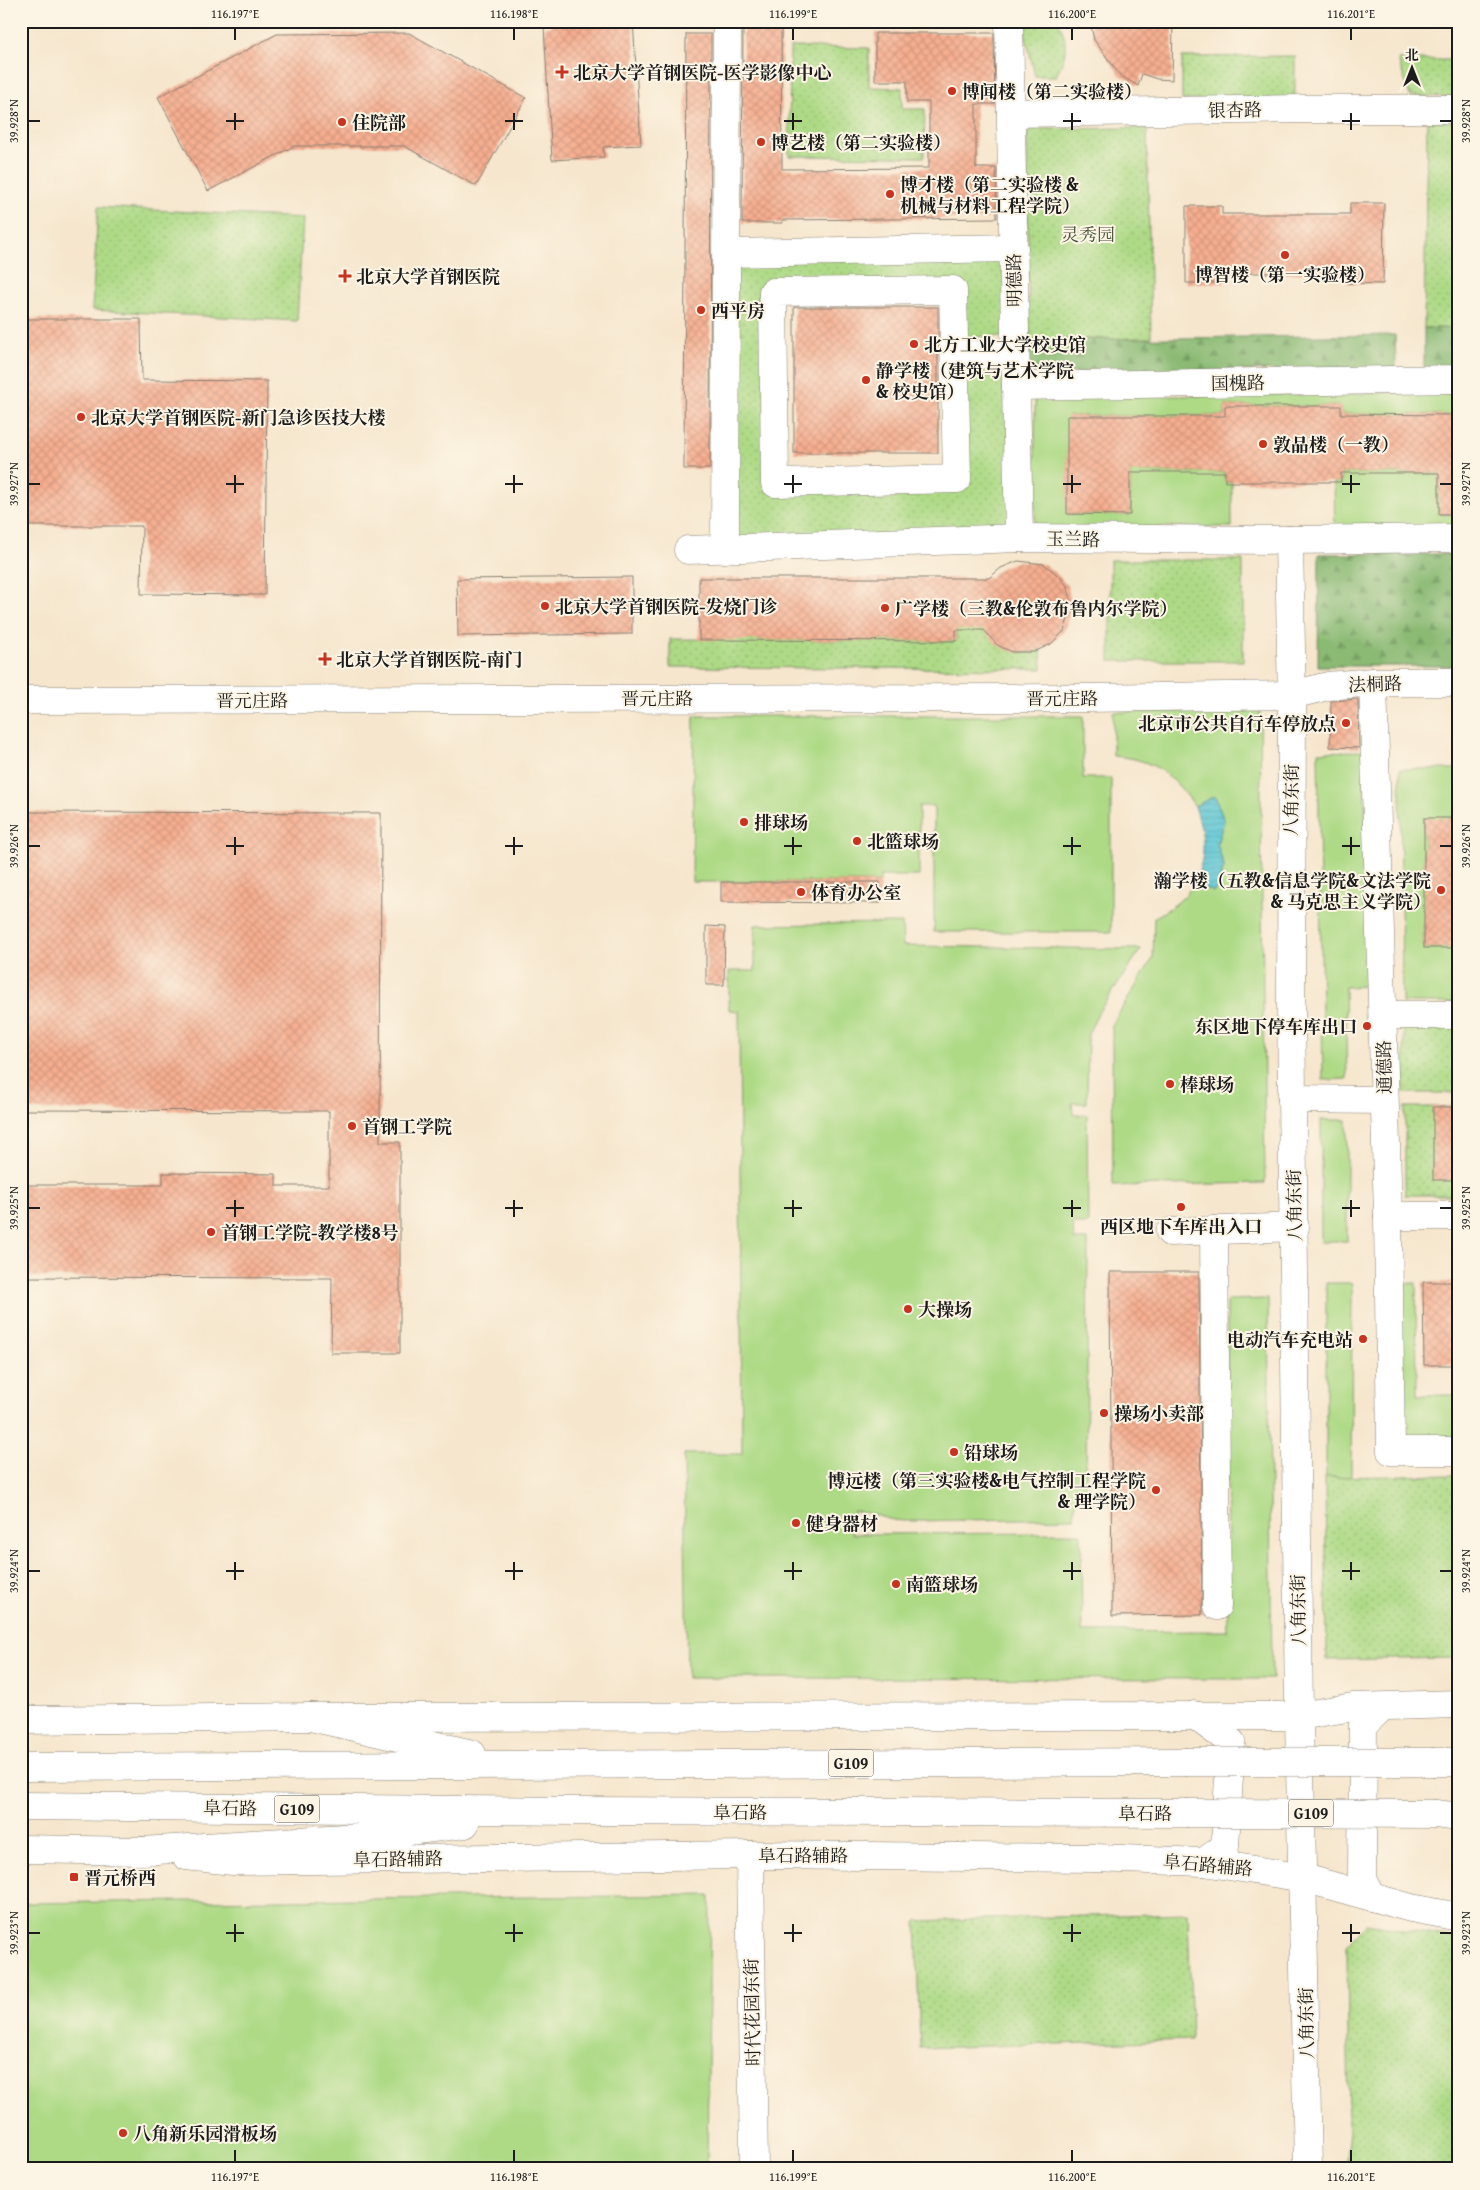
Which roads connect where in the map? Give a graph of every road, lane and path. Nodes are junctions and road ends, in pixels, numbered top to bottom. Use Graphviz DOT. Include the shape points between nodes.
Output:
graph roads {
  1 [pos="727,21"];
  2 [pos="1009,21"];
  3 [pos="1459,110"];
  4 [pos="1011,113"];
  5 [pos="1014,248"];
  6 [pos="727,253"];
  7 [pos="1015,354"];
  8 [pos="955,355"];
  9 [pos="1459,379"];
  10 [pos="1016,386"];
  11 [pos="1019,538"];
  12 [pos="1459,538"];
  13 [pos="1289,540"];
  14 [pos="725,549"];
  15 [pos="688,550"];
  16 [pos="1373,682"];
  17 [pos="1459,682"];
  18 [pos="1292,695"];
  19 [pos="21,700"];
  20 [pos="1383,1015"];
  21 [pos="1459,1015"];
  22 [pos="1292,1099"];
  23 [pos="1384,1100"];
  24 [pos="1388,1216"];
  25 [pos="1459,1216"];
  26 [pos="1295,1227"];
  27 [pos="1214,1230"];
  28 [pos="1170,1232"];
  29 [pos="1459,1451"];
  30 [pos="1217,1606"];
  31 [pos="1459,1704"];
  32 [pos="1382,1707"];
  33 [pos="1194,1715"];
  34 [pos="1299,1716"];
  35 [pos="311,1717"];
  36 [pos="21,1720"];
  37 [pos="1446,1762"];
  38 [pos="517,1764"];
  39 [pos="21,1767"];
  40 [pos="21,1806"];
  41 [pos="573,1811"];
  42 [pos="1451,1815"];
  43 [pos="21,1848"];
  44 [pos="142,1851"];
  45 [pos="750,1855"];
  46 [pos="1204,1862"];
  47 [pos="1304,1878"];
  48 [pos="1371,1896"];
  49 [pos="1459,1917"];
  50 [pos="754,2169"];
  51 [pos="1308,2169"];
  1 -- 6 [label="main road"];
  2 -- 4 [label="main road, 明德路"];
  3 -- 4 [label="main road, 银杏路"];
  4 -- 5 [label="main road, 明德路"];
  5 -- 6 [label="main road"];
  5 -- 7 [label="main road, 明德路"];
  6 -- 14 [label="main road"];
  7 -- 8 [label="main road"];
  7 -- 10 [label="main road, 明德路"];
  8 -- 8 [label="main road" via="953,290 773,292 775,483 957,479"];
  9 -- 10 [label="main road, 国槐路"];
  10 -- 11 [label="main road, 明德路"];
  11 -- 13 [label="main road, 玉兰路"];
  11 -- 14 [label="main road, 玉兰路"];
  12 -- 13 [label="main road, 玉兰路"];
  13 -- 18 [label="main road, 八角东街"];
  14 -- 15 [label="main road, 玉兰路"];
  16 -- 17 [label="main road, 法桐路"];
  16 -- 18 [label="main road, 法桐路" via="1328,686"];
  16 -- 20 [label="main road, 通德路"];
  18 -- 19 [label="main road, 晋元庄路"];
  18 -- 22 [label="main road, 八角东街"];
  20 -- 21 [label="main road"];
  20 -- 23 [label="main road, 通德路"];
  22 -- 23 [label="main road"];
  22 -- 26 [label="main road, 八角东街"];
  23 -- 24 [label="main road, 通德路"];
  24 -- 25 [label="main road"];
  24 -- 29 [label="main road, 通德路" via="1391,1451"];
  26 -- 27 [label="main road"];
  26 -- 34 [label="main road, 八角东街"];
  27 -- 28 [label="main road"];
  27 -- 30 [label="main road"];
  31 -- 32 [label="main road"];
  32 -- 34 [label="main road" via="1353,1707"];
  32 -- 48 [label="main road" via="1363,1725 1362,1879"];
  33 -- 34 [label="main road"];
  33 -- 35 [label="main road"];
  33 -- 46 [label="main road" via="1231,1742 1225,1847"];
  34 -- 47 [label="main road, 八角东街"];
  35 -- 36 [label="main road"];
  35 -- 38 [label="main road"];
  37 -- 38 [label="main road, G109, bridge"];
  38 -- 39 [label="main road, G109"];
  40 -- 41 [label="main road, 阜石路 / G109"];
  41 -- 42 [label="main road, 阜石路 / G109, bridge"];
  41 -- 44 [label="main road" via="359,1838"];
  43 -- 44 [label="main road"];
  44 -- 45 [label="main road, 阜石路辅路" via="233,1861"];
  45 -- 46 [label="main road, 阜石路辅路"];
  45 -- 50 [label="main road, 时代花园东街"];
  46 -- 47 [label="main road, 阜石路辅路"];
  47 -- 48 [label="main road, 阜石路辅路"];
  47 -- 51 [label="main road, 八角东街"];
  48 -- 49 [label="main road, 阜石路辅路"];
}
